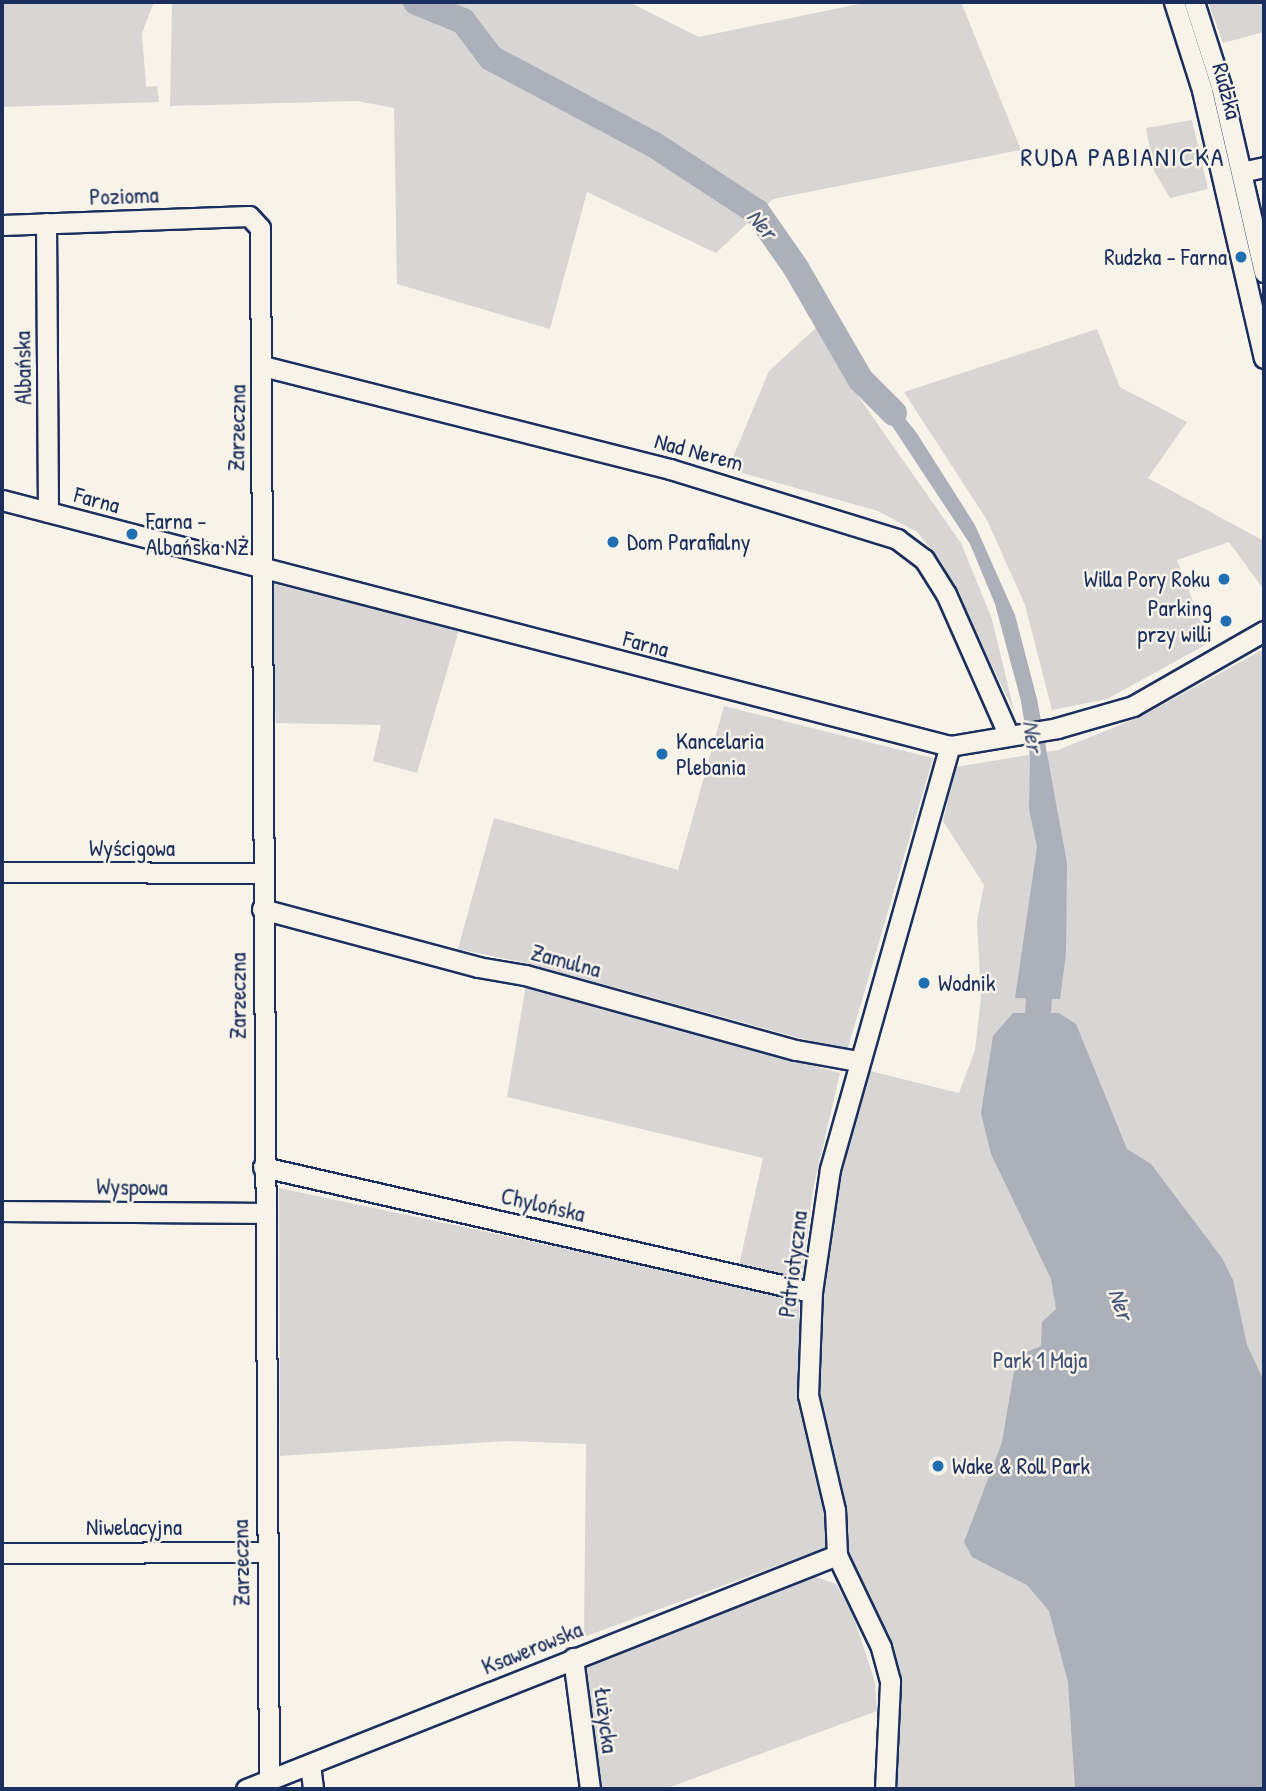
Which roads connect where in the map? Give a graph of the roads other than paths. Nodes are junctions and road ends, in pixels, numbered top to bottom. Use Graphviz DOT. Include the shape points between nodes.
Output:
graph roads {
  1 [pos="1174,2"];
  2 [pos="1194,2"];
  3 [pos="1264,167"];
  4 [pos="1241,172"];
  5 [pos="249,216"];
  6 [pos="46,223"];
  7 [pos="2,225"];
  8 [pos="1264,272"];
  9 [pos="1264,358"];
  10 [pos="262,366"];
  11 [pos="2,500"];
  12 [pos="48,512"];
  13 [pos="261,568"];
  14 [pos="1264,631"];
  15 [pos="1014,736"];
  16 [pos="950,746"];
  17 [pos="2,872"];
  18 [pos="261,873"];
  19 [pos="262,909"];
  20 [pos="858,1061"];
  21 [pos="263,1167"];
  22 [pos="2,1210"];
  23 [pos="262,1213"];
  24 [pos="812,1292"];
  25 [pos="266,1552"];
  26 [pos="2,1553"];
  27 [pos="838,1555"];
  28 [pos="573,1658"];
  29 [pos="310,1764"];
  30 [pos="269,1780"];
  31 [pos="246,1789"];
  32 [pos="313,1789"];
  33 [pos="590,1789"];
  34 [pos="885,1789"];
  1 -- 9 [label="street, Rudzka" via="1202,90"];
  2 -- 4 [label="street, Rudzka"];
  3 -- 4 [label="street"];
  4 -- 8 [label="street, Rudzka"];
  5 -- 6 [label="street, Pozioma"];
  5 -- 10 [label="street, Zarzeczna" via="260,228"];
  6 -- 7 [label="street, Pozioma"];
  6 -- 12 [label="street, Albańska"];
  10 -- 13 [label="street, Zarzeczna"];
  10 -- 15 [label="street, Nad Nerem" via="683,472 897,539 924,559 946,594"];
  11 -- 12 [label="street, Farna"];
  12 -- 13 [label="street, Farna"];
  13 -- 16 [label="street, Farna"];
  13 -- 18 [label="street, Zarzeczna"];
  14 -- 15 [label="street, Farna" via="1141,702"];
  15 -- 16 [label="street, Farna"];
  16 -- 20 [label="street, Patriotyczna"];
  17 -- 18 [label="street, Wyścigowa"];
  18 -- 19 [label="street, Zarzeczna"];
  19 -- 20 [label="street, Zamulna" via="796,1050"];
  19 -- 21 [label="street, Zarzeczna"];
  20 -- 24 [label="street, Patriotyczna" via="830,1169"];
  21 -- 23 [label="street, Zarzeczna"];
  21 -- 24 [label="street, Chylońska"];
  22 -- 23 [label="street, Wyspowa"];
  23 -- 25 [label="street, Zarzeczna"];
  24 -- 27 [label="street, Patriotyczna" via="808,1395 835,1510"];
  25 -- 26 [label="street, Niwelacyjna"];
  25 -- 30 [label="street, Zarzeczna"];
  27 -- 28 [label="street, Ksawerowska"];
  27 -- 34 [label="street, Patriotyczna" via="886,1662 891,1693"];
  28 -- 29 [label="street, Ksawerowska"];
  28 -- 33 [label="street, Łużycka"];
  29 -- 30 [label="street, Ksawerowska"];
  29 -- 32 [label="street"];
  30 -- 31 [label="street, Ksawerowska"];
}
